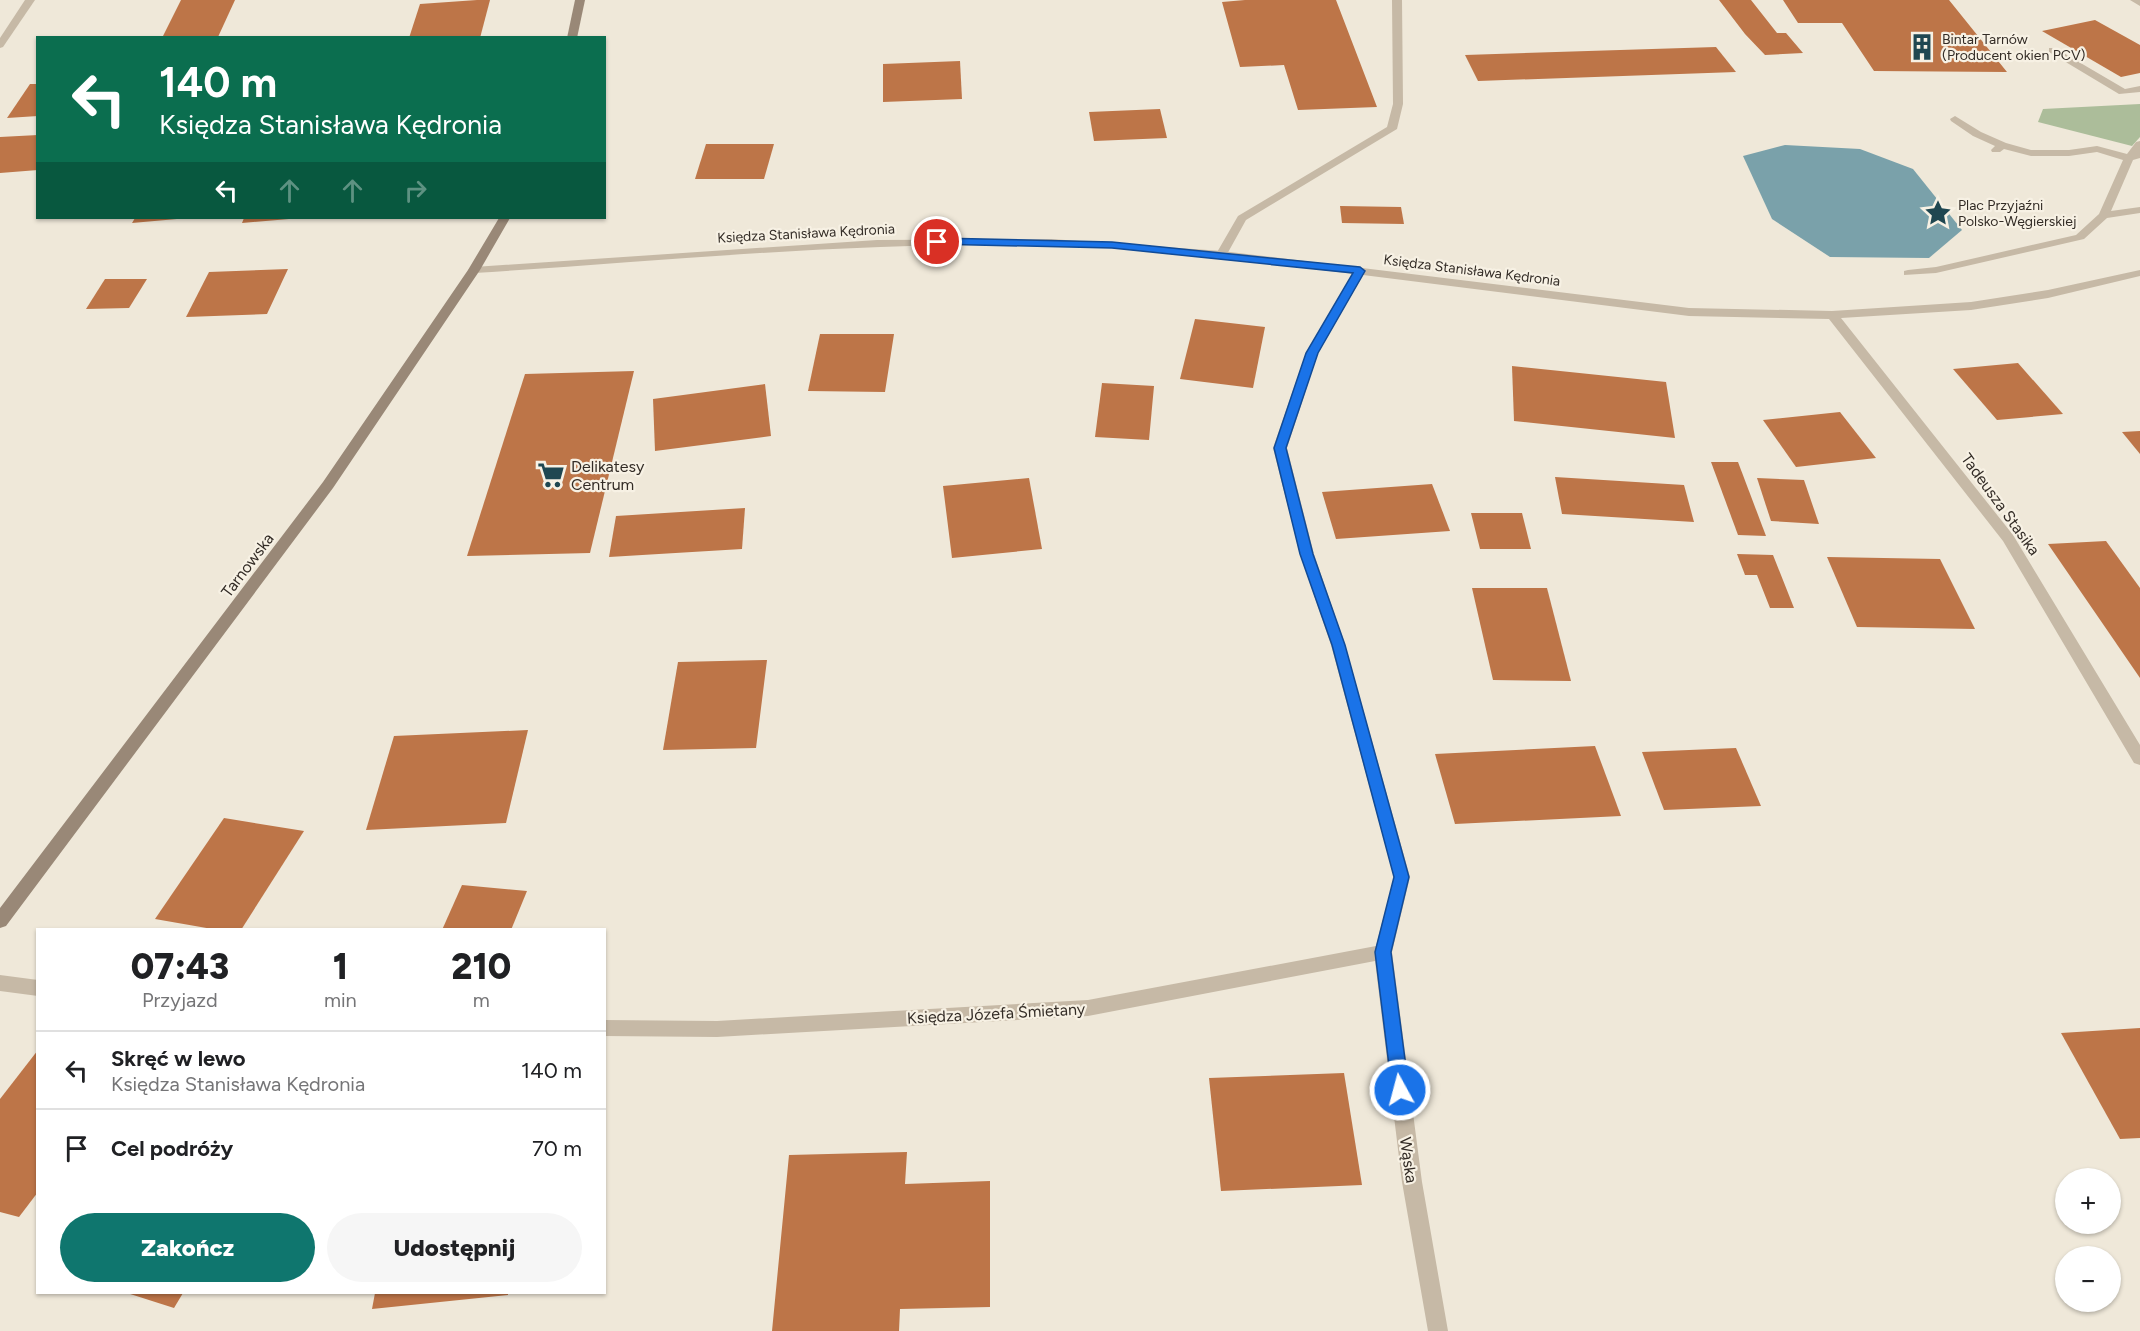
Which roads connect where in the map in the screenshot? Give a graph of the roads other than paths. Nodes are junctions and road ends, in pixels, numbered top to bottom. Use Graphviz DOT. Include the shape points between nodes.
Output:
graph roads {
  1 [pos="30,0"];
  2 [pos="580,0"];
  3 [pos="1397,0"];
  4 [pos="2135,0"];
  5 [pos="2140,3"];
  6 [pos="572,36"];
  7 [pos="0,45"];
  8 [pos="2052,50"];
  9 [pos="2140,89"];
  10 [pos="1954,119"];
  11 [pos="2140,144"];
  12 [pos="2135,156"];
  13 [pos="2140,210"];
  14 [pos="2104,215"];
  15 [pos="503,219"];
  16 [pos="1222,254"];
  17 [pos="474,270"];
  18 [pos="1360,271"];
  19 [pos="1908,273"];
  20 [pos="2140,273"];
  21 [pos="1832,315"];
  22 [pos="2140,759"];
  23 [pos="0,921"];
  24 [pos="1383,952"];
  25 [pos="0,983"];
  26 [pos="36,988"];
  27 [pos="606,1028"];
  28 [pos="1438,1331"];
  1 -- 7 [label="street"];
  2 -- 6 [label="street"];
  3 -- 16 [label="street" via="1398,104 1392,129 1242,218"];
  4 -- 5 [label="street"];
  8 -- 9 [label="street" via="2123,92"];
  10 -- 12 [label="street" via="1999,148 2031,153 2097,149"];
  11 -- 12 [label="street"];
  12 -- 14 [label="street"];
  13 -- 14 [label="street"];
  14 -- 19 [label="street" via="2080,237"];
  15 -- 17 [label="street, Tarnowska"];
  16 -- 17 [label="street, Księdza Stanisława Kędronia" via="976,240"];
  16 -- 18 [label="street, Księdza Stanisława Kędronia"];
  17 -- 23 [label="street, Tarnowska" via="328,485"];
  18 -- 21 [label="street, Księdza Stanisława Kędronia" via="1689,312"];
  18 -- 24 [label="street, Wąska" via="1312,353 1280,448 1307,554 1338,645 1402,877"];
  20 -- 21 [label="street, Księdza Stanisława Kędronia" via="1971,306"];
  21 -- 22 [label="street, Tadeusza Stasika" via="2008,538"];
  24 -- 27 [label="street, Księdza Józefa Śmietany" via="1088,1008 717,1029"];
  24 -- 28 [label="street, Wąska" via="1412,1182"];
  25 -- 26 [label="street"];
}
